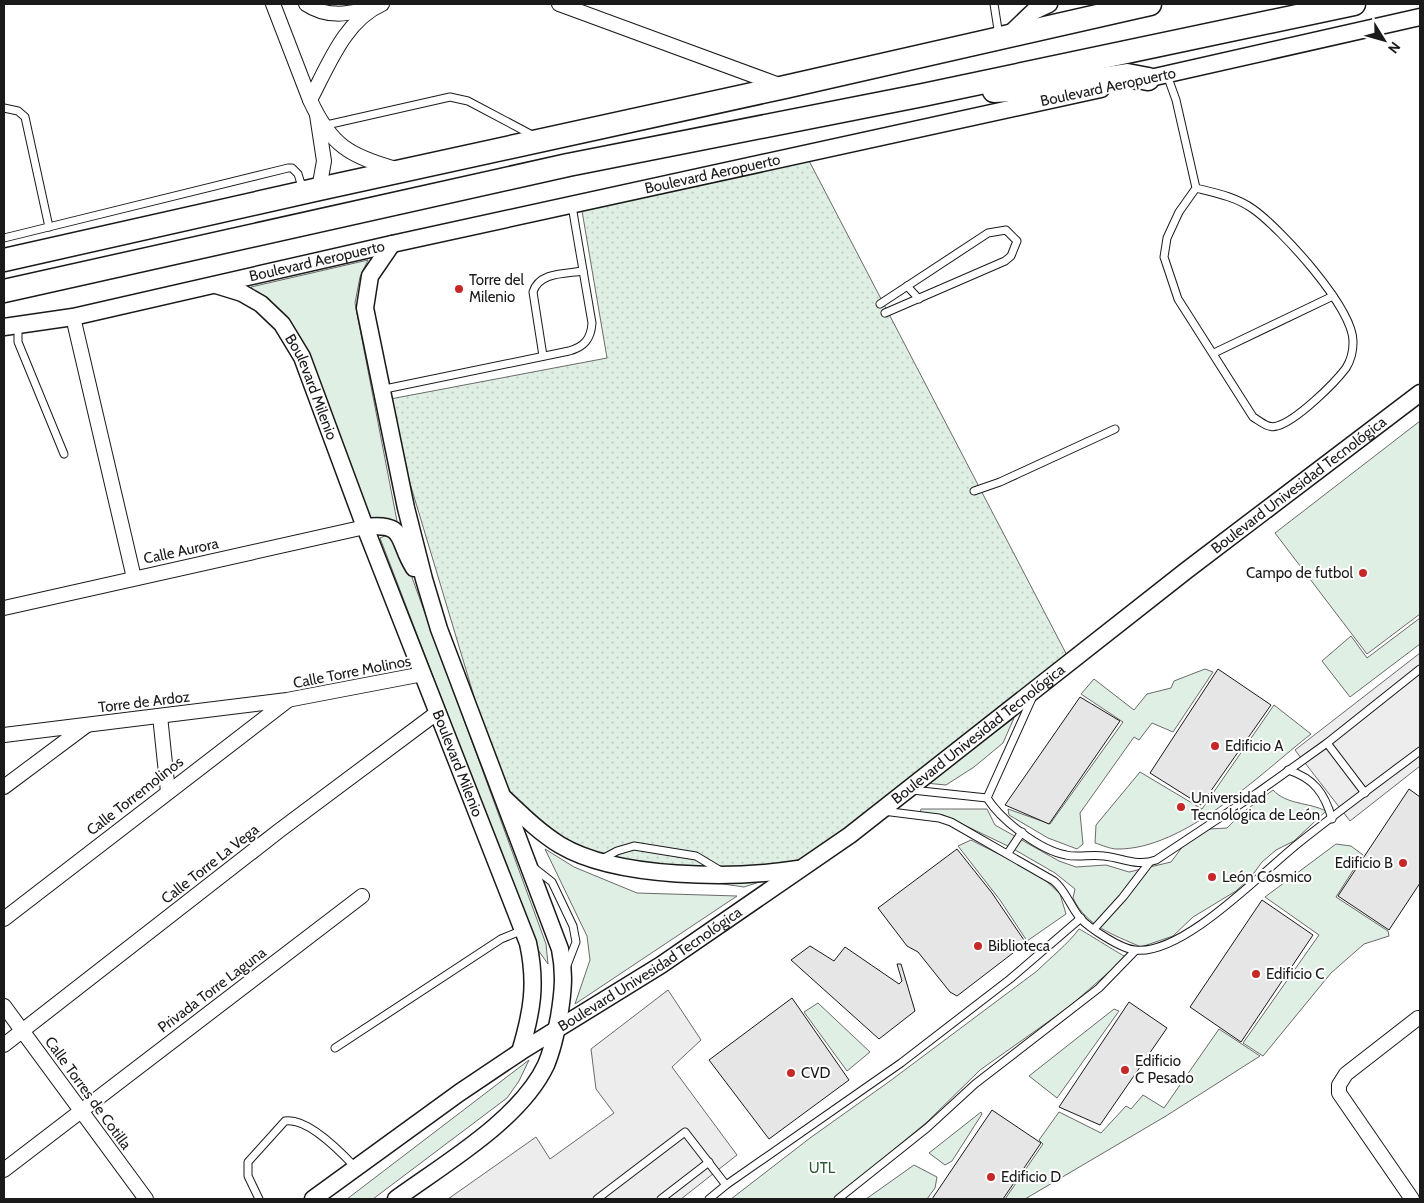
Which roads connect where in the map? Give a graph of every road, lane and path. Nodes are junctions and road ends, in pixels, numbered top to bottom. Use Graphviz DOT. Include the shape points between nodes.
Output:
graph roads {
  1 [pos="273,4"];
  2 [pos="306,4"];
  3 [pos="559,4"];
  4 [pos="994,4"];
  5 [pos="1049,4"];
  6 [pos="1150,4"];
  7 [pos="1354,4"];
  8 [pos="376,6"];
  9 [pos="1420,18"];
  10 [pos="1004,36"];
  11 [pos="1158,77"];
  12 [pos="785,88"];
  13 [pos="923,95"];
  14 [pos="310,100"];
  15 [pos="4,108"];
  16 [pos="320,122"];
  17 [pos="543,140"];
  18 [pos="402,171"];
  19 [pos="1196,188"];
  20 [pos="312,190"];
  21 [pos="572,205"];
  22 [pos="49,227"];
  23 [pos="4,238"];
  24 [pos="392,244"];
  25 [pos="4,260"];
  26 [pos="583,271"];
  27 [pos="212,284"];
  28 [pos="907,286"];
  29 [pos="4,290"];
  30 [pos="1333,296"];
  31 [pos="918,299"];
  32 [pos="880,304"];
  33 [pos="885,314"];
  34 [pos="73,317"];
  35 [pos="11,326"];
  36 [pos="1214,353"];
  37 [pos="543,356"];
  38 [pos="380,390"];
  39 [pos="1420,393"];
  40 [pos="1114,429"];
  41 [pos="64,454"];
  42 [pos="974,490"];
  43 [pos="365,527"];
  44 [pos="134,578"];
  45 [pos="424,579"];
  46 [pos="4,608"];
  47 [pos="1420,669"];
  48 [pos="423,674"];
  49 [pos="1037,687"];
  50 [pos="287,700"];
  51 [pos="438,712"];
  52 [pos="160,716"];
  53 [pos="88,724"];
  54 [pos="4,735"];
  55 [pos="1326,743"];
  56 [pos="1420,751"];
  57 [pos="1288,770"];
  58 [pos="4,788"];
  59 [pos="907,790"];
  60 [pos="168,792"];
  61 [pos="1365,793"];
  62 [pos="501,795"];
  63 [pos="986,798"];
  64 [pos="880,810"];
  65 [pos="1332,819"];
  66 [pos="1022,832"];
  67 [pos="1008,853"];
  68 [pos="600,861"];
  69 [pos="1148,863"];
  70 [pos="803,868"];
  71 [pos="728,875"];
  72 [pos="362,896"];
  73 [pos="1081,918"];
  74 [pos="4,919"];
  75 [pos="1094,929"];
  76 [pos="524,930"];
  77 [pos="1135,950"];
  78 [pos="4,1006"];
  79 [pos="1418,1018"];
  80 [pos="557,1029"];
  81 [pos="22,1031"];
  82 [pos="4,1045"];
  83 [pos="335,1048"];
  84 [pos="520,1052"];
  85 [pos="82,1110"];
  86 [pos="708,1162"];
  87 [pos="355,1167"];
  88 [pos="4,1170"];
  89 [pos="726,1185"];
  90 [pos="140,1197"];
  91 [pos="260,1199"];
  92 [pos="312,1199"];
  93 [pos="396,1199"];
  94 [pos="597,1199"];
  95 [pos="661,1199"];
  96 [pos="709,1199"];
  97 [pos="838,1199"];
  98 [pos="1412,1199"];
  1 -- 14 [label="street"];
  2 -- 8 [label="street" via="330,14"];
  3 -- 12 [label="street"];
  4 -- 10 [label="lane"];
  5 -- 10 [label="street" via="1034,11"];
  6 -- 10 [label="highway"];
  7 -- 13 [label="highway, Boulevard Aeropuerto"];
  8 -- 14 [label="street" via="347,34"];
  9 -- 11 [label="street, Boulevard Aeropuerto"];
  10 -- 12 [label="highway"];
  11 -- 13 [label="highway" via="1127,75 1035,89"];
  11 -- 19 [label="lane" via="1176,100"];
  11 -- 21 [label="street, Boulevard Aeropuerto"];
  12 -- 17 [label="highway"];
  13 -- 29 [label="highway, Boulevard Aeropuerto" via="568,166"];
  14 -- 16 [label="street"];
  15 -- 22 [label="lane" via="18,111 25,117"];
  16 -- 17 [label="lane" via="450,97 468,101"];
  16 -- 18 [label="street" via="340,145 358,157"];
  16 -- 20 [label="street" via="324,161"];
  17 -- 18 [label="highway"];
  18 -- 20 [label="highway"];
  19 -- 30 [label="lane" via="1229,196 1252,208 1281,231"];
  19 -- 36 [label="lane" via="1178,212 1167,238 1164,257 1178,299"];
  20 -- 22 [label="lane" via="292,168 288,168"];
  20 -- 25 [label="highway"];
  21 -- 24 [label="street, Boulevard Aeropuerto"];
  21 -- 26 [label="lane"];
  22 -- 23 [label="lane"];
  24 -- 27 [label="street, Boulevard Aeropuerto"];
  24 -- 38 [label="street, Boulevard Milenio" via="370,276 366,291 367,327"];
  26 -- 37 [label="lane" via="592,323 588,339 577,349"];
  26 -- 37 [label="lane" via="544,277 536,283 533,292"];
  27 -- 34 [label="street, Boulevard Aeropuerto"];
  27 -- 43 [label="street, Boulevard Milenio" via="252,298 272,314 293,339 309,373"];
  28 -- 31 [label="lane"];
  28 -- 31 [label="lane" via="988,233 1006,230 1014,236 1016,247 1005,261"];
  28 -- 32 [label="lane"];
  30 -- 36 [label="lane"];
  30 -- 36 [label="lane" via="1353,334 1349,363 1324,391 1276,427 1264,425 1253,417"];
  31 -- 33 [label="lane"];
  34 -- 35 [label="street, Boulevard Aeropuerto"];
  34 -- 44 [label="street"];
  35 -- 41 [label="lane"];
  37 -- 38 [label="lane"];
  38 -- 45 [label="street, Boulevard Milenio"];
  39 -- 49 [label="street, Boulevard Univesidad Tecnológica"];
  40 -- 42 [label="lane" via="1000,482"];
  43 -- 44 [label="street, Calle Aurora"];
  43 -- 45 [label="street" via="385,526 396,532 410,562"];
  43 -- 48 [label="street, Boulevard Milenio"];
  44 -- 46 [label="street, Calle Aurora"];
  45 -- 62 [label="street, Boulevard Milenio"];
  47 -- 55 [label="lane"];
  48 -- 50 [label="street, Calle Torre Molinos"];
  48 -- 51 [label="street, Boulevard Milenio"];
  49 -- 59 [label="street, Boulevard Univesidad Tecnológica"];
  49 -- 63 [label="lane"];
  50 -- 52 [label="street, Torre de Ardoz"];
  50 -- 60 [label="street, Calle Torremolinos"];
  51 -- 76 [label="street, Boulevard Milenio"];
  51 -- 81 [label="street, Calle Torre La Vega" via="280,830"];
  52 -- 53 [label="street, Torre de Ardoz"];
  52 -- 60 [label="street"];
  53 -- 54 [label="street, Torre de Ardoz"];
  53 -- 58 [label="street"];
  55 -- 57 [label="lane"];
  55 -- 61 [label="lane"];
  56 -- 61 [label="lane"];
  57 -- 65 [label="lane" via="1305,777 1320,790"];
  57 -- 69 [label="lane"];
  59 -- 63 [label="lane"];
  59 -- 64 [label="street, Boulevard Univesidad Tecnológica"];
  60 -- 74 [label="street, Calle Torremolinos"];
  61 -- 65 [label="lane"];
  62 -- 68 [label="street" via="547,836 579,855"];
  62 -- 80 [label="street, Boulevard Milenio" via="560,949 564,972"];
  63 -- 66 [label="lane" via="999,814"];
  64 -- 67 [label="lane" via="938,818"];
  64 -- 70 [label="street, Boulevard Univesidad Tecnológica"];
  65 -- 77 [label="lane" via="1192,931 1161,946"];
  66 -- 67 [label="lane"];
  66 -- 69 [label="lane" via="1066,856 1105,856"];
  67 -- 73 [label="lane" via="1060,886"];
  68 -- 71 [label="street" via="632,868"];
  68 -- 71 [label="lane" via="634,846 696,856"];
  69 -- 75 [label="lane"];
  70 -- 71 [label="street" via="766,874"];
  70 -- 80 [label="street, Boulevard Univesidad Tecnológica" via="661,965"];
  72 -- 85 [label="street, Privada Torre Laguna"];
  73 -- 75 [label="lane"];
  73 -- 89 [label="lane" via="1010,979 901,1063"];
  75 -- 77 [label="lane"];
  76 -- 83 [label="lane" via="501,939"];
  76 -- 84 [label="street, Boulevard Milenio" via="532,960 534,989"];
  77 -- 97 [label="lane" via="1099,988 975,1084 927,1128"];
  78 -- 81 [label="street, Calle Torres de Cotilla"];
  79 -- 98 [label="street" via="1346,1074 1339,1085 1339,1093"];
  80 -- 84 [label="street, Boulevard Univesidad Tecnológica"];
  80 -- 93 [label="street, Boulevard Milenio" via="546,1065 522,1101 484,1134"];
  81 -- 82 [label="street, Calle Torre La Vega"];
  81 -- 85 [label="street, Calle Torres de Cotilla"];
  84 -- 87 [label="street"];
  85 -- 88 [label="street, Privada Torre Laguna"];
  85 -- 90 [label="street, Calle Torres de Cotilla"];
  86 -- 89 [label="lane"];
  86 -- 94 [label="lane" via="685,1132"];
  86 -- 95 [label="lane"];
  87 -- 91 [label="lane" via="331,1143 296,1120 285,1120 248,1162 248,1176"];
  87 -- 92 [label="street"];
  89 -- 96 [label="lane"];
}
